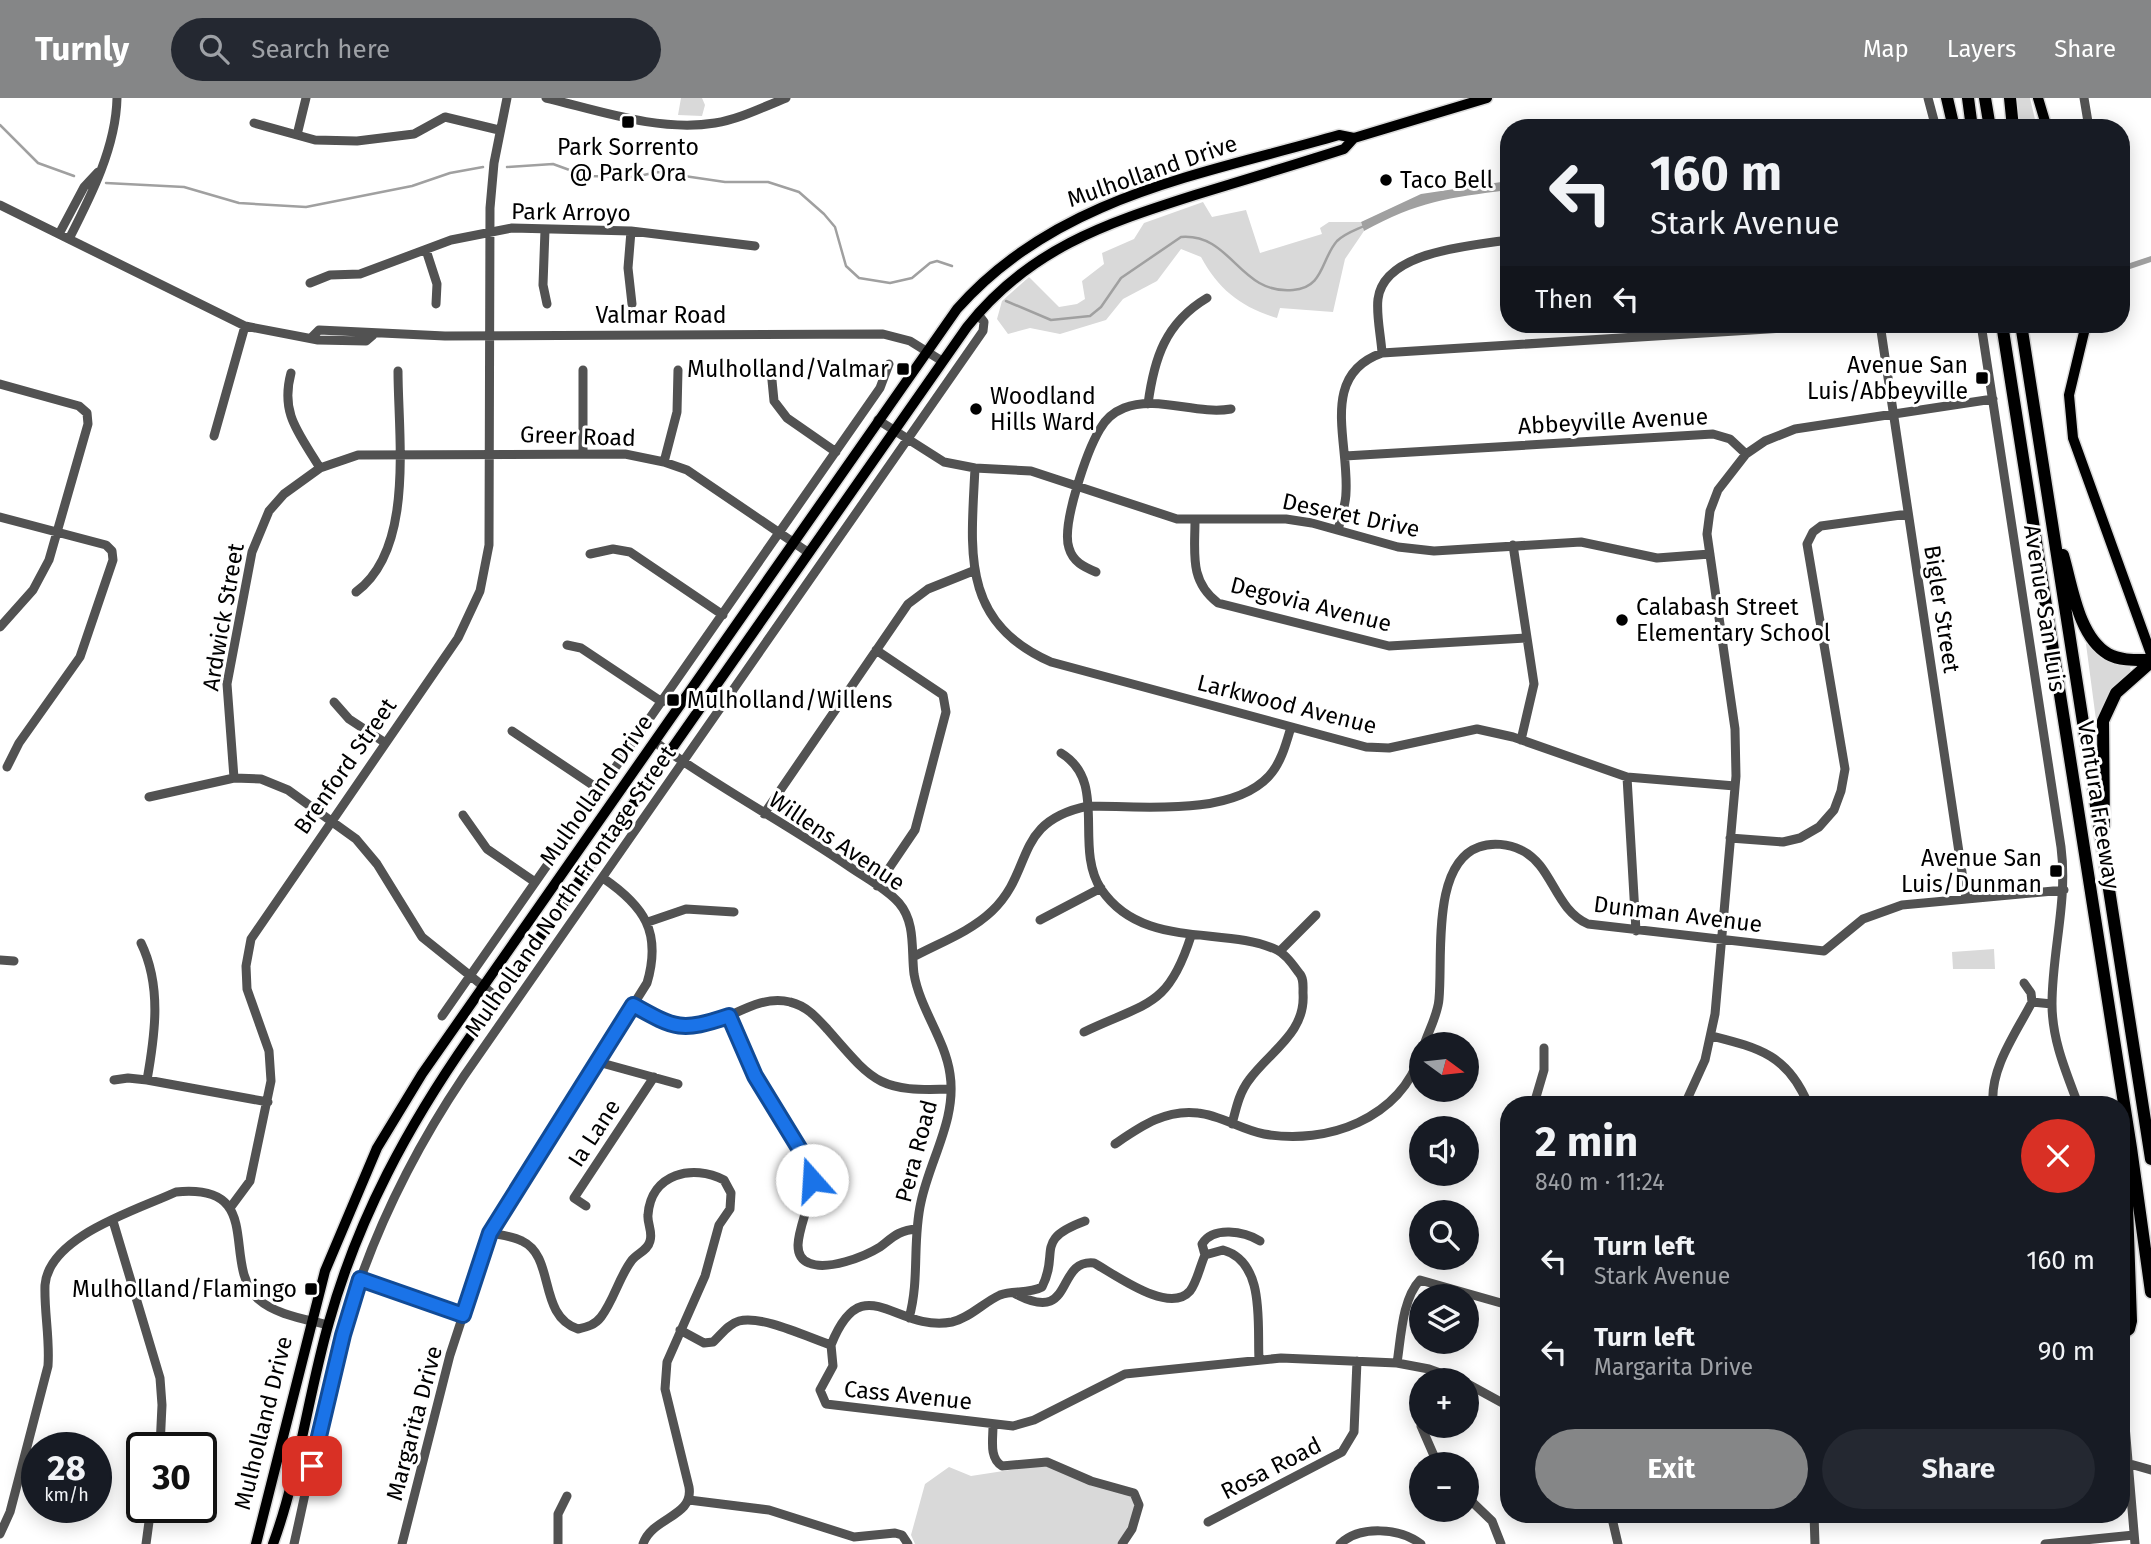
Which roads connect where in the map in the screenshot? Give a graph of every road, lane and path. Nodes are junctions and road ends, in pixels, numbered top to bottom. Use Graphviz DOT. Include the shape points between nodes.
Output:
graph roads {
  1 [pos="117,98"];
  2 [pos="306,98"];
  3 [pos="508,98"];
  4 [pos="546,98"];
  5 [pos="786,98"];
  6 [pos="1486,98"];
  7 [pos="1928,98"];
  8 [pos="1947,98"];
  9 [pos="1968,98"];
  10 [pos="1985,98"];
  11 [pos="2010,98"];
  12 [pos="2038,98"];
  13 [pos="2084,98"];
  14 [pos="1474,100"];
  15 [pos="1934,119"];
  16 [pos="1952,119"];
  17 [pos="1971,119"];
  18 [pos="1988,119"];
  19 [pos="2012,119"];
  20 [pos="2044,119"];
  21 [pos="2088,119"];
  22 [pos="254,123"];
  23 [pos="499,130"];
  24 [pos="296,135"];
  25 [pos="1354,138"];
  26 [pos="1242,163"];
  27 [pos="99,170"];
  28 [pos="1246,179"];
  29 [pos="0,205"];
  30 [pos="545,230"];
  31 [pos="631,231"];
  32 [pos="489,233"];
  33 [pos="59,234"];
  34 [pos="69,239"];
  35 [pos="1500,241"];
  36 [pos="755,246"];
  37 [pos="426,250"];
  38 [pos="310,283"];
  39 [pos="1207,298"];
  40 [pos="436,304"];
  41 [pos="547,304"];
  42 [pos="632,304"];
  43 [pos="978,314"];
  44 [pos="245,326"];
  45 [pos="1678,333"];
  46 [pos="1881,333"];
  47 [pos="1982,333"];
  48 [pos="2003,333"];
  49 [pos="2022,333"];
  50 [pos="2084,333"];
  51 [pos="490,335"];
  52 [pos="927,351"];
  53 [pos="1382,353"];
  54 [pos="942,362"];
  55 [pos="889,363"];
  56 [pos="583,370"];
  57 [pos="678,370"];
  58 [pos="771,370"];
  59 [pos="398,371"];
  60 [pos="291,373"];
  61 [pos="0,384"];
  62 [pos="1993,399"];
  63 [pos="1148,404"];
  64 [pos="1231,409"];
  65 [pos="1893,413"];
  66 [pos="878,420"];
  67 [pos="893,431"];
  68 [pos="214,436"];
  69 [pos="907,441"];
  70 [pos="836,452"];
  71 [pos="490,453"];
  72 [pos="583,453"];
  73 [pos="398,454"];
  74 [pos="1746,454"];
  75 [pos="1345,456"];
  76 [pos="664,462"];
  77 [pos="320,468"];
  78 [pos="975,468"];
  79 [pos="1078,487"];
  80 [pos="2049,511"];
  81 [pos="1908,514"];
  82 [pos="0,517"];
  83 [pos="1195,520"];
  84 [pos="1338,530"];
  85 [pos="58,531"];
  86 [pos="780,532"];
  87 [pos="793,541"];
  88 [pos="1513,545"];
  89 [pos="809,553"];
  90 [pos="1710,554"];
  91 [pos="590,555"];
  92 [pos="973,571"];
  93 [pos="1096,572"];
  94 [pos="356,592"];
  95 [pos="723,615"];
  96 [pos="0,627"];
  97 [pos="1527,638"];
  98 [pos="568,645"];
  99 [pos="876,650"];
  100 [pos="2151,654"];
  101 [pos="2151,661"];
  102 [pos="334,702"];
  103 [pos="662,702"];
  104 [pos="1291,727"];
  105 [pos="512,731"];
  106 [pos="1521,740"];
  107 [pos="656,741"];
  108 [pos="384,742"];
  109 [pos="670,752"];
  110 [pos="1061,753"];
  111 [pos="684,762"];
  112 [pos="7,768"];
  113 [pos="1627,776"];
  114 [pos="234,778"];
  115 [pos="1735,786"];
  116 [pos="600,790"];
  117 [pos="149,797"];
  118 [pos="1088,806"];
  119 [pos="764,814"];
  120 [pos="463,815"];
  121 [pos="332,820"];
  122 [pos="1730,838"];
  123 [pos="2102,842"];
  124 [pos="603,878"];
  125 [pos="535,882"];
  126 [pos="877,886"];
  127 [pos="1101,888"];
  128 [pos="2064,890"];
  129 [pos="1966,899"];
  130 [pos="734,912"];
  131 [pos="1316,915"];
  132 [pos="1040,920"];
  133 [pos="648,922"];
  134 [pos="1636,931"];
  135 [pos="1191,936"];
  136 [pos="1722,940"];
  137 [pos="141,943"];
  138 [pos="1280,951"];
  139 [pos="913,957"];
  140 [pos="0,960"];
  141 [pos="14,961"];
  142 [pos="471,977"];
  143 [pos="2024,983"];
  144 [pos="484,986"];
  145 [pos="498,998"];
  146 [pos="2032,1002"];
  147 [pos="2052,1004"];
  148 [pos="633,1005"];
  149 [pos="729,1016"];
  150 [pos="442,1017"];
  151 [pos="1084,1032"];
  152 [pos="1429,1032"];
  153 [pos="1712,1036"];
  154 [pos="1544,1048"];
  155 [pos="598,1062"];
  156 [pos="654,1077"];
  157 [pos="1409,1079"];
  158 [pos="114,1080"];
  159 [pos="147,1080"];
  160 [pos="678,1084"];
  161 [pos="951,1089"];
  162 [pos="1536,1096"];
  163 [pos="1688,1096"];
  164 [pos="1803,1096"];
  165 [pos="1994,1096"];
  166 [pos="2075,1096"];
  167 [pos="2124,1096"];
  168 [pos="268,1102"];
  169 [pos="1232,1124"];
  170 [pos="2130,1135"];
  171 [pos="1115,1144"];
  172 [pos="2132,1148"];
  173 [pos="2130,1158"];
  174 [pos="2151,1159"];
  175 [pos="586,1206"];
  176 [pos="230,1208"];
  177 [pos="113,1221"];
  178 [pos="1085,1221"];
  179 [pos="917,1229"];
  180 [pos="490,1233"];
  181 [pos="1260,1241"];
  182 [pos="1205,1255"];
  183 [pos="360,1279"];
  184 [pos="2130,1292"];
  185 [pos="2151,1292"];
  186 [pos="1014,1293"];
  187 [pos="1500,1303"];
  188 [pos="463,1315"];
  189 [pos="909,1318"];
  190 [pos="310,1320"];
  191 [pos="328,1325"];
  192 [pos="2130,1325"];
  193 [pos="680,1329"];
  194 [pos="831,1345"];
  195 [pos="1259,1359"];
  196 [pos="1357,1361"];
  197 [pos="1397,1363"];
  198 [pos="1424,1368"];
  199 [pos="1479,1390"];
  200 [pos="1500,1402"];
  201 [pos="993,1426"];
  202 [pos="160,1432"];
  203 [pos="2130,1464"];
  204 [pos="2151,1470"];
  205 [pos="567,1496"];
  206 [pos="689,1500"];
  207 [pos="1479,1508"];
  208 [pos="2130,1509"];
  209 [pos="1208,1522"];
  210 [pos="149,1523"];
  211 [pos="1613,1523"];
  212 [pos="1814,1523"];
  213 [pos="0,1534"];
  214 [pos="2134,1540"];
  215 [pos="146,1544"];
  216 [pos="256,1544"];
  217 [pos="273,1544"];
  218 [pos="293,1544"];
  219 [pos="402,1544"];
  220 [pos="558,1544"];
  221 [pos="643,1544"];
  222 [pos="908,1544"];
  223 [pos="1122,1544"];
  224 [pos="1340,1544"];
  225 [pos="1421,1544"];
  226 [pos="1502,1544"];
  227 [pos="1618,1544"];
  228 [pos="1815,1544"];
  229 [pos="2045,1544"];
  1 -- 27 [label="street" via="114,131"];
  2 -- 24 [label="street"];
  3 -- 23 [label="street, Brenford Street"];
  4 -- 5 [label="street" via="693,126 728,120"];
  6 -- 14 [label="main road, Mulholland Drive"];
  7 -- 15 [label="street"];
  8 -- 16 [label="highway"];
  9 -- 17 [label="highway"];
  10 -- 18 [label="highway"];
  11 -- 19 [label="highway"];
  12 -- 20 [label="main road"];
  13 -- 21 [label="street"];
  14 -- 25 [label="main road, Mulholland Drive"];
  22 -- 24 [label="street"];
  23 -- 24 [label="street" via="445,117 414,134 357,141"];
  23 -- 32 [label="street, Brenford Street"];
  25 -- 26 [label="main road, Mulholland Drive" via="1339,135"];
  25 -- 28 [label="main road, Mulholland Drive" via="1343,149"];
  26 -- 28 [label="main road"];
  26 -- 52 [label="main road, Mulholland Drive" via="1102,206 1058,226 980,285"];
  27 -- 33 [label="street" via="84,187"];
  27 -- 34 [label="street"];
  28 -- 43 [label="main road, Mulholland Drive" via="1073,239 1028,268"];
  29 -- 33 [label="street"];
  30 -- 31 [label="street, Park Arroyo"];
  30 -- 32 [label="street, Park Arroyo" via="512,228"];
  30 -- 41 [label="street" via="542,273"];
  31 -- 36 [label="street, Park Arroyo"];
  31 -- 42 [label="street" via="628,268"];
  32 -- 37 [label="street, Park Arroyo"];
  32 -- 51 [label="street, Brenford Street"];
  33 -- 34 [label="street"];
  34 -- 44 [label="street"];
  35 -- 53 [label="street" via="1428,253 1391,274 1381,285 1377,300"];
  37 -- 38 [label="street, Park Arroyo" via="360,274 330,275"];
  37 -- 40 [label="street" via="437,284"];
  39 -- 63 [label="street" via="1192,307 1161,345"];
  43 -- 54 [label="main road, Mulholland Drive"];
  43 -- 69 [label="street, Mulholland North Frontage Street" via="983,331"];
  44 -- 51 [label="street, Valmar Road" via="312,337 319,330"];
  44 -- 68 [label="street"];
  45 -- 53 [label="street"];
  46 -- 65 [label="street, Bigler Street"];
  47 -- 62 [label="street, Avenue San Luis"];
  48 -- 167 [label="highway, Ventura Freeway"];
  49 -- 80 [label="highway, Ventura Freeway"];
  50 -- 100 [label="main road" via="2069,395 2073,438"];
  51 -- 52 [label="street, Valmar Road" via="883,334"];
  51 -- 71 [label="street, Brenford Street"];
  52 -- 54 [label="street, Valmar Road"];
  52 -- 66 [label="main road, Mulholland Drive"];
  53 -- 75 [label="street" via="1362,361 1343,389"];
  54 -- 67 [label="main road, Mulholland Drive"];
  55 -- 70 [label="street" via="880,388"];
  56 -- 72 [label="street"];
  57 -- 76 [label="street" via="677,412"];
  58 -- 70 [label="street" via="774,401 787,418"];
  59 -- 73 [label="street"];
  60 -- 77 [label="street" via="286,402 289,415"];
  61 -- 85 [label="street" via="87,412 88,424"];
  62 -- 65 [label="street"];
  62 -- 128 [label="street, Avenue San Luis" via="2062,847"];
  63 -- 64 [label="street" via="1213,412"];
  63 -- 79 [label="street" via="1110,416"];
  65 -- 74 [label="street" via="1795,429"];
  65 -- 81 [label="street, Bigler Street"];
  66 -- 67 [label="street, Deseret Drive"];
  66 -- 87 [label="main road, Mulholland Drive"];
  67 -- 69 [label="street, Deseret Drive"];
  67 -- 89 [label="main road, Mulholland Drive"];
  69 -- 78 [label="street, Deseret Drive" via="944,462"];
  69 -- 111 [label="street, Mulholland North Frontage Street"];
  70 -- 86 [label="street"];
  71 -- 72 [label="street, Greer Road"];
  71 -- 73 [label="street, Greer Road"];
  71 -- 108 [label="street, Brenford Street" via="489,545 480,591 457,638"];
  72 -- 76 [label="street, Greer Road" via="625,454"];
  73 -- 77 [label="street, Greer Road" via="358,455"];
  73 -- 94 [label="street" via="393,537 370,582"];
  74 -- 75 [label="street, Abbeyville Avenue" via="1730,439 1713,434"];
  74 -- 90 [label="street" via="1718,490 1707,534"];
  75 -- 84 [label="street" via="1346,491"];
  76 -- 86 [label="street, Greer Road" via="716,487"];
  77 -- 114 [label="street, Ardwick Street" via="269,511 252,552 227,684"];
  78 -- 79 [label="street, Deseret Drive" via="1031,471"];
  78 -- 92 [label="street, Larkwood Avenue"];
  79 -- 83 [label="street, Deseret Drive" via="1159,516"];
  79 -- 93 [label="street" via="1067,520 1069,551 1079,565"];
  80 -- 101 [label="highway" via="2088,632 2107,654"];
  80 -- 123 [label="highway, Ventura Freeway"];
  81 -- 122 [label="street" via="1821,526 1807,544 1845,769 1834,810 1819,827 1800,838 1783,842"];
  81 -- 129 [label="street, Bigler Street"];
  82 -- 85 [label="street"];
  83 -- 84 [label="street, Deseret Drive" via="1286,519"];
  83 -- 97 [label="street, Degovia Avenue" via="1198,580 1206,594 1219,603 1389,646"];
  84 -- 88 [label="street, Deseret Drive" via="1418,550"];
  85 -- 96 [label="street" via="42,575"];
  85 -- 112 [label="street" via="106,545 114,560 80,657 19,743"];
  86 -- 87 [label="street, Greer Road"];
  86 -- 95 [label="street"];
  87 -- 89 [label="street, Greer Road"];
  87 -- 107 [label="main road, Mulholland Drive"];
  88 -- 90 [label="street, Deseret Drive" via="1581,542 1657,558"];
  88 -- 97 [label="street"];
  89 -- 109 [label="main road, Mulholland Drive"];
  90 -- 115 [label="street" via="1735,729"];
  91 -- 95 [label="street" via="612,548 630,552"];
  92 -- 99 [label="street" via="936,585 908,604"];
  92 -- 104 [label="street, Larkwood Avenue" via="990,612 1033,654"];
  95 -- 103 [label="street"];
  97 -- 106 [label="street" via="1534,684"];
  98 -- 103 [label="street" via="581,648"];
  99 -- 119 [label="street"];
  99 -- 126 [label="street" via="943,695 946,703 920,817"];
  101 -- 123 [label="highway" via="2116,692 2103,722 2106,806"];
  102 -- 108 [label="street" via="349,719"];
  103 -- 116 [label="street"];
  104 -- 106 [label="street, Larkwood Avenue" via="1374,748 1464,730"];
  104 -- 118 [label="street" via="1271,775 1256,788 1222,802"];
  105 -- 116 [label="street"];
  106 -- 113 [label="street, Larkwood Avenue"];
  107 -- 109 [label="street, Willens Avenue"];
  107 -- 144 [label="main road, Mulholland Drive"];
  108 -- 121 [label="street, Brenford Street"];
  109 -- 111 [label="street, Willens Avenue"];
  109 -- 145 [label="main road, Mulholland Drive"];
  110 -- 118 [label="street" via="1076,762 1085,779"];
  111 -- 119 [label="street, Willens Avenue"];
  111 -- 124 [label="street, Mulholland North Frontage Street"];
  113 -- 115 [label="street, Larkwood Avenue"];
  113 -- 134 [label="street"];
  114 -- 117 [label="street"];
  114 -- 121 [label="street" via="261,779 288,790"];
  115 -- 122 [label="street"];
  116 -- 125 [label="street"];
  118 -- 127 [label="street" via="1090,856"];
  118 -- 139 [label="street" via="1048,820 993,910"];
  119 -- 126 [label="street, Willens Avenue"];
  120 -- 125 [label="street" via="487,849"];
  121 -- 142 [label="street" via="369,852 422,937"];
  121 -- 168 [label="street, Brenford Street" via="251,939 247,989 269,1051"];
  122 -- 136 [label="street"];
  123 -- 174 [label="highway, Ventura Freeway"];
  124 -- 133 [label="street" via="631,899"];
  124 -- 183 [label="street, Mulholland North Frontage Street" via="440,1112 386,1213"];
  125 -- 142 [label="street"];
  126 -- 139 [label="street, Willens Avenue" via="898,901 908,916"];
  127 -- 132 [label="street"];
  127 -- 135 [label="street" via="1124,912"];
  128 -- 129 [label="street, Dunman Avenue"];
  128 -- 147 [label="street, Avenue San Luis"];
  129 -- 136 [label="street, Dunman Avenue" via="1884,909 1863,919 1824,951"];
  130 -- 133 [label="street" via="687,909"];
  131 -- 138 [label="street"];
  133 -- 148 [label="street, Margarita Drive" via="652,965"];
  134 -- 136 [label="street, Dunman Avenue"];
  134 -- 152 [label="street, Dunman Avenue" via="1578,919 1563,905 1538,864 1521,850 1488,844 1475,848 1451,871 1439,1003"];
  135 -- 138 [label="street" via="1261,944"];
  135 -- 151 [label="street" via="1180,971 1163,994"];
  136 -- 153 [label="street"];
  137 -- 159 [label="street" via="156,1017"];
  138 -- 169 [label="street" via="1303,976 1304,1005 1296,1029 1249,1080"];
  139 -- 161 [label="street, Pera Road" via="919,993 945,1055"];
  140 -- 141 [label="street"];
  142 -- 144 [label="street"];
  142 -- 150 [label="street"];
  143 -- 146 [label="street"];
  144 -- 145 [label="street"];
  144 -- 190 [label="main road, Mulholland Drive" via="377,1148 340,1230"];
  145 -- 191 [label="main road, Mulholland Drive" via="431,1094 389,1166 358,1236"];
  146 -- 147 [label="street"];
  146 -- 165 [label="street" via="2002,1060"];
  147 -- 166 [label="street, Avenue San Luis" via="2056,1039"];
  148 -- 149 [label="street" via="668,1024 692,1028"];
  148 -- 155 [label="street, Margarita Drive"];
  149 -- 161 [label="street" via="762,1003 789,1001 814,1014 859,1066 885,1085"];
  149 -- 179 [label="street" via="755,1076 807,1161 812,1180 810,1203 796,1240 802,1259 831,1265 877,1248 904,1230"];
  153 -- 163 [label="street"];
  153 -- 164 [label="street" via="1770,1054 1789,1071"];
  154 -- 162 [label="street"];
  155 -- 156 [label="street"];
  155 -- 180 [label="street, Margarita Drive"];
  156 -- 160 [label="street"];
  156 -- 175 [label="street, Ia Lane" via="574,1198"];
  157 -- 169 [label="street" via="1377,1114 1335,1133 1296,1138"];
  158 -- 159 [label="street"];
  159 -- 168 [label="street"];
  161 -- 179 [label="street, Pera Road" via="946,1125 922,1198"];
  168 -- 176 [label="street, Brenford Street" via="250,1181"];
  169 -- 171 [label="street" via="1199,1113 1177,1114 1152,1119"];
  170 -- 172 [label="highway, Ventura Freeway"];
  172 -- 173 [label="highway"];
  172 -- 185 [label="highway, Ventura Freeway"];
  176 -- 177 [label="street" via="192,1190 176,1192"];
  176 -- 190 [label="street" via="250,1289 268,1306"];
  177 -- 202 [label="street" via="160,1378"];
  177 -- 213 [label="street" via="67,1244 52,1260 46,1283 48,1366 10,1512"];
  178 -- 186 [label="street" via="1058,1234 1051,1244 1042,1287"];
  179 -- 189 [label="street, Pera Road" via="916,1293"];
  180 -- 188 [label="street, Margarita Drive"];
  180 -- 193 [label="street" via="522,1241 532,1249 558,1317 578,1329 601,1318 631,1262 647,1248 651,1240 648,1216 658,1187 684,1171 701,1171 724,1180 731,1193 730,1209 719,1225 705,1276"];
  181 -- 182 [label="street" via="1239,1233 1208,1235 1202,1244"];
  182 -- 186 [label="street" via="1190,1291 1181,1297 1165,1300 1094,1263 1076,1268 1051,1303 1032,1303"];
  182 -- 195 [label="street" via="1230,1252 1251,1275"];
  183 -- 188 [label="street"];
  183 -- 218 [label="street, Mulholland North Frontage Street"];
  184 -- 192 [label="highway"];
  186 -- 189 [label="street" via="1000,1295 952,1322"];
  187 -- 197 [label="street" via="1420,1280 1404,1321"];
  188 -- 219 [label="street, Margarita Drive"];
  189 -- 194 [label="street" via="873,1304 863,1305 847,1314"];
  190 -- 191 [label="street"];
  190 -- 216 [label="main road, Mulholland Drive"];
  191 -- 217 [label="main road, Mulholland Drive"];
  193 -- 194 [label="street, Cass Avenue" via="704,1343 713,1342 737,1321 752,1320"];
  193 -- 206 [label="street" via="667,1362 665,1389"];
  194 -- 201 [label="street, Cass Avenue" via="833,1366 820,1390 826,1404"];
  195 -- 196 [label="street, Cass Avenue"];
  195 -- 201 [label="street, Cass Avenue" via="1125,1374 1025,1424"];
  196 -- 197 [label="street, Cass Avenue"];
  196 -- 209 [label="street, Rosa Road" via="1354,1432 1342,1452"];
  197 -- 198 [label="street, Cass Avenue"];
  199 -- 200 [label="street"];
  201 -- 223 [label="street" via="992,1452 1002,1466 1048,1462 1134,1493 1139,1505"];
  203 -- 204 [label="street"];
  205 -- 220 [label="street" via="558,1514"];
  206 -- 221 [label="street" via="680,1511 655,1525"];
  206 -- 222 [label="street" via="769,1510 861,1538 895,1533"];
  207 -- 226 [label="street" via="1492,1521"];
  208 -- 214 [label="street"];
  210 -- 215 [label="street"];
  211 -- 227 [label="street"];
  212 -- 228 [label="street"];
  214 -- 229 [label="street"];
  224 -- 225 [label="street" via="1355,1534 1377,1531"];
}
